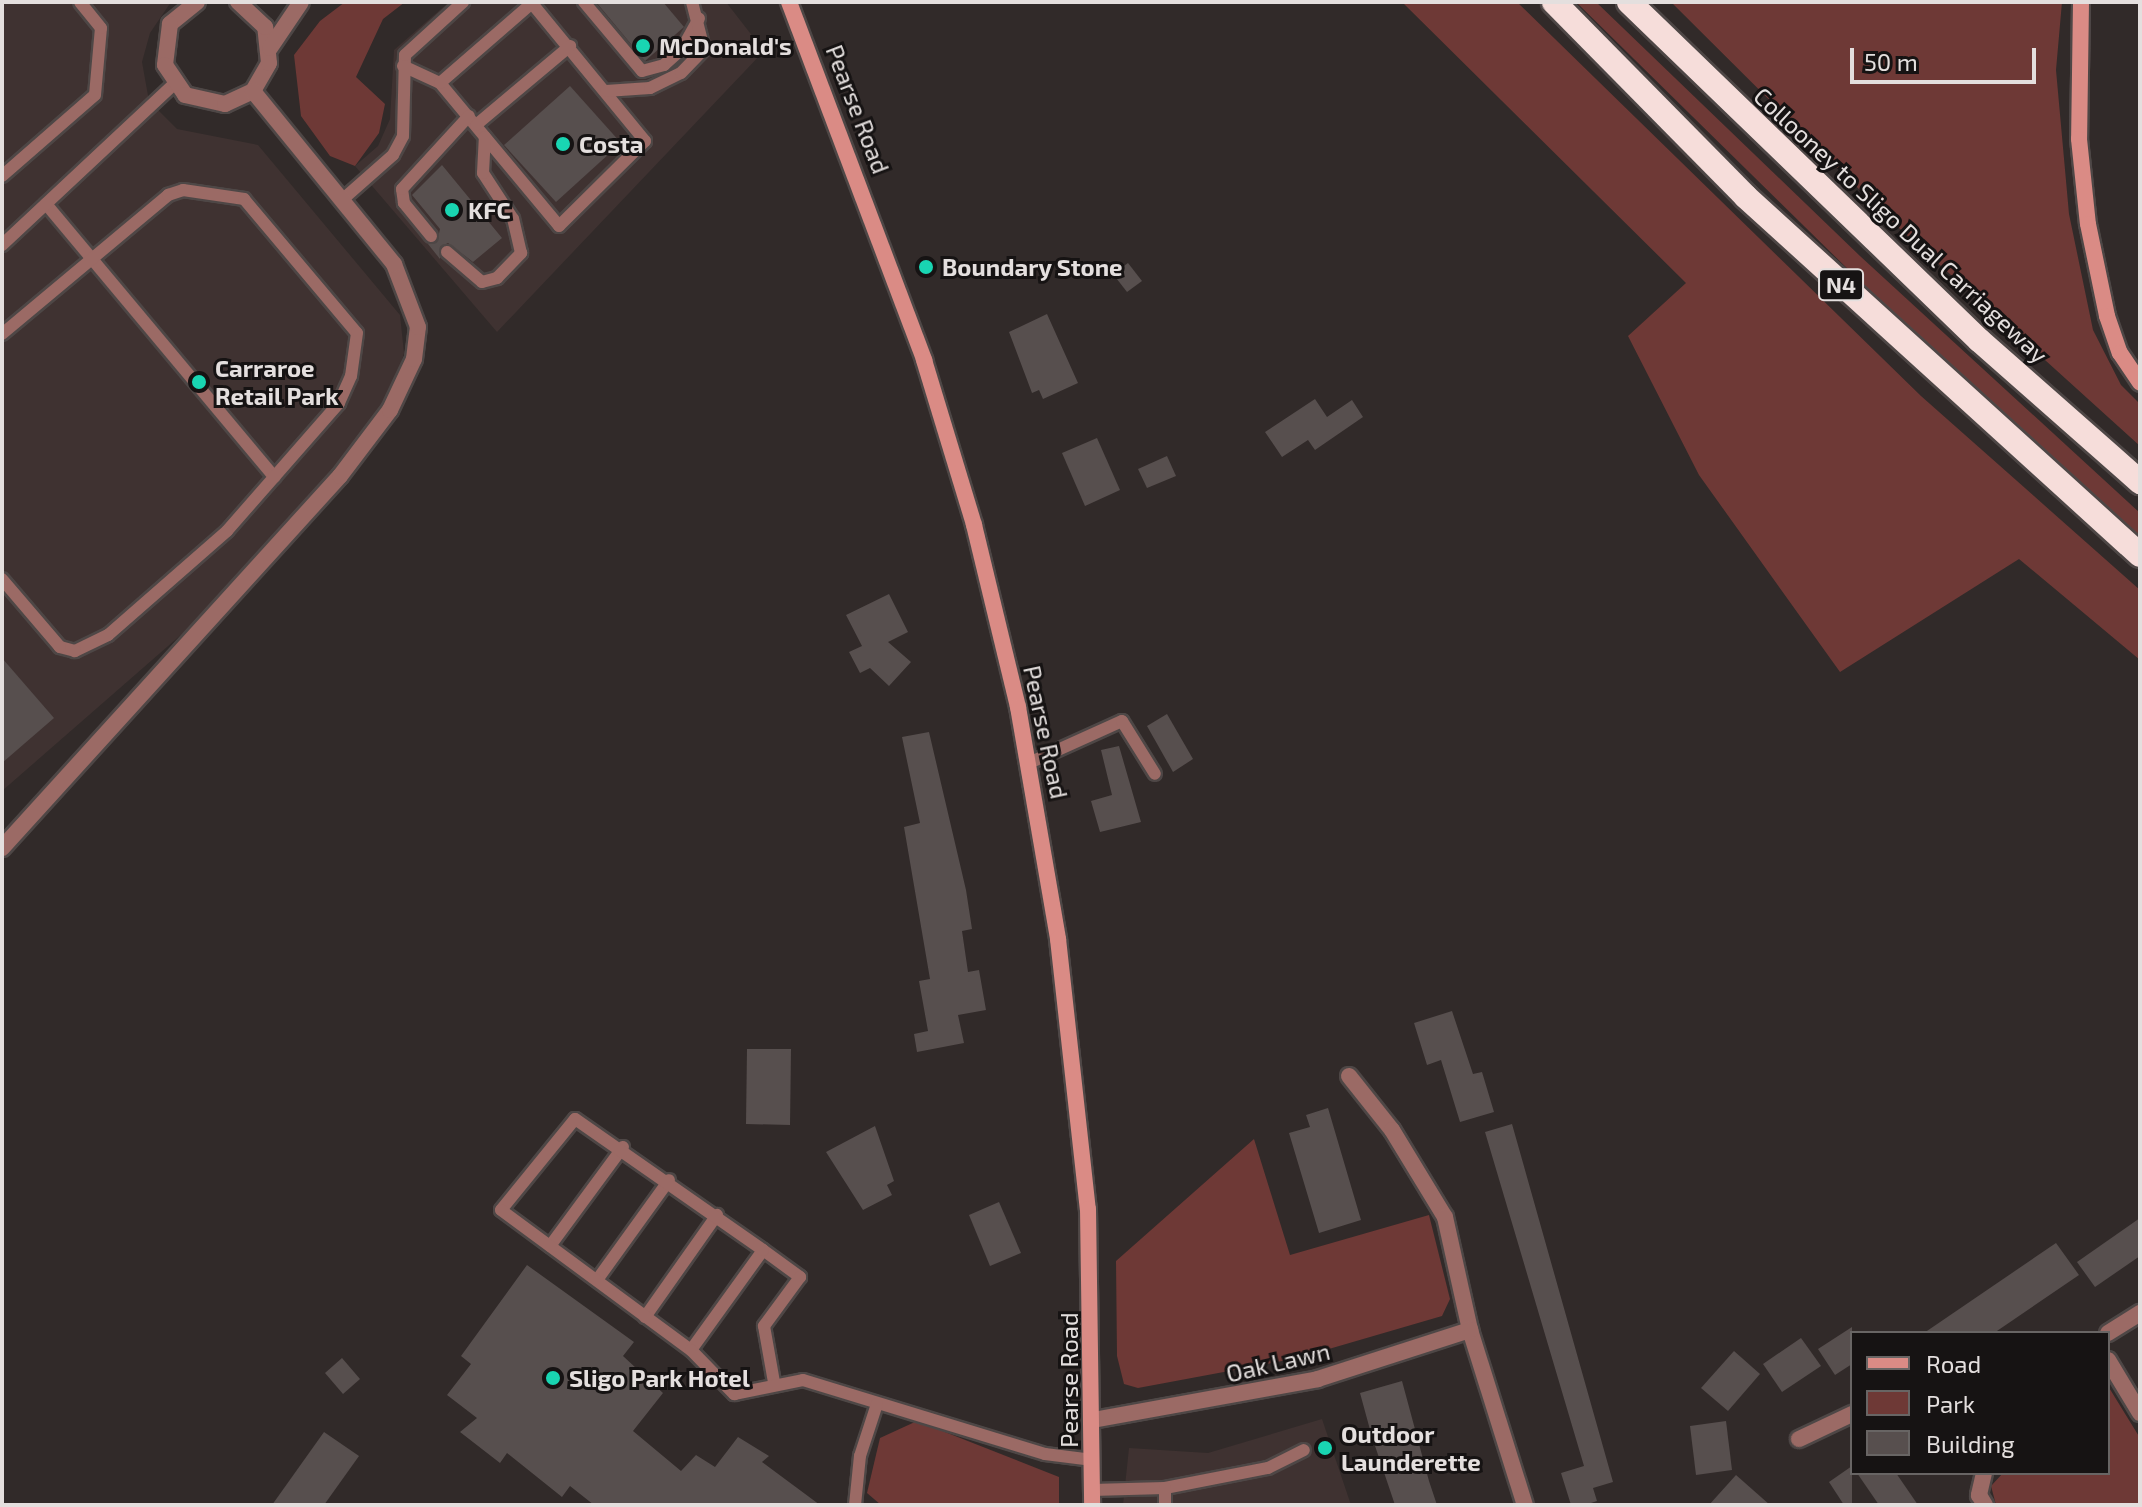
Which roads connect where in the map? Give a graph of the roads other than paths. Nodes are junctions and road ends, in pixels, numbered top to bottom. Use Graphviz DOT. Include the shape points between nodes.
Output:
graph roads {
  1 [pos="80,2"];
  2 [pos="238,2"];
  3 [pos="301,2"];
  4 [pos="463,2"];
  5 [pos="584,2"];
  6 [pos="692,2"];
  7 [pos="789,2"];
  8 [pos="1554,2"];
  9 [pos="1629,2"];
  10 [pos="2081,2"];
  11 [pos="531,3"];
  12 [pos="186,4"];
  13 [pos="699,18"];
  14 [pos="570,46"];
  15 [pos="270,48"];
  16 [pos="403,66"];
  17 [pos="440,83"];
  18 [pos="174,84"];
  19 [pos="253,91"];
  20 [pos="606,91"];
  21 [pos="472,121"];
  22 [pos="485,137"];
  23 [pos="2,176"];
  24 [pos="342,200"];
  25 [pos="46,204"];
  26 [pos="431,236"];
  27 [pos="2,245"];
  28 [pos="447,252"];
  29 [pos="91,260"];
  30 [pos="2,334"];
  31 [pos="2140,383"];
  32 [pos="274,477"];
  33 [pos="2140,482"];
  34 [pos="2140,555"];
  35 [pos="2,579"];
  36 [pos="1029,763"];
  37 [pos="1155,774"];
  38 [pos="2,848"];
  39 [pos="1349,1076"];
  40 [pos="623,1147"];
  41 [pos="669,1180"];
  42 [pos="717,1215"];
  43 [pos="550,1246"];
  44 [pos="763,1250"];
  45 [pos="597,1280"];
  46 [pos="2140,1313"];
  47 [pos="645,1317"];
  48 [pos="1470,1330"];
  49 [pos="2110,1332"];
  50 [pos="691,1350"];
  51 [pos="2110,1363"];
  52 [pos="774,1382"];
  53 [pos="877,1404"];
  54 [pos="2140,1413"];
  55 [pos="1850,1415"];
  56 [pos="1093,1420"];
  57 [pos="1799,1439"];
  58 [pos="1304,1450"];
  59 [pos="1093,1460"];
  60 [pos="1984,1475"];
  61 [pos="1165,1488"];
  62 [pos="1092,1498"];
  63 [pos="855,1505"];
  64 [pos="1165,1505"];
  65 [pos="1525,1505"];
  66 [pos="1985,1505"];
  1 -- 23 [label="lane" via="101,28 95,95"];
  2 -- 15 [label="street" via="265,27"];
  3 -- 15 [label="street"];
  4 -- 16 [label="lane" via="417,42"];
  5 -- 13 [label="lane" via="642,71 664,65 682,49"];
  6 -- 13 [label="lane"];
  7 -- 36 [label="main road, Pearse Road" via="924,360 974,525"];
  8 -- 34 [label="highway, N4" via="1756,207"];
  9 -- 33 [label="highway, Collooney to Sligo Dual Carriageway / N4" via="1967,329"];
  10 -- 31 [label="main road" via="2079,139 2088,224 2107,316 2120,353"];
  11 -- 14 [label="lane"];
  11 -- 17 [label="lane"];
  12 -- 18 [label="street" via="170,24 163,49"];
  13 -- 20 [label="lane" via="704,49 681,73 650,88"];
  14 -- 20 [label="lane"];
  14 -- 21 [label="lane"];
  15 -- 19 [label="street"];
  16 -- 17 [label="lane"];
  16 -- 24 [label="lane" via="403,136 393,155"];
  17 -- 21 [label="lane"];
  18 -- 19 [label="street" via="201,102 225,104"];
  18 -- 25 [label="lane"];
  19 -- 24 [label="street"];
  20 -- 22 [label="lane" via="645,141 559,226"];
  21 -- 22 [label="lane"];
  21 -- 26 [label="lane" via="402,189 404,203"];
  22 -- 28 [label="lane" via="483,173 513,219 521,253 497,278 482,282"];
  24 -- 38 [label="street" via="394,264 410,296 418,327 405,383 340,476"];
  25 -- 27 [label="lane"];
  25 -- 29 [label="lane"];
  29 -- 30 [label="lane"];
  29 -- 32 [label="lane"];
  29 -- 32 [label="lane" via="168,195 220,191 257,210 357,333 351,376 339,403"];
  32 -- 35 [label="lane" via="205,554 108,635 75,651 60,647"];
  36 -- 37 [label="lane" via="1122,721"];
  36 -- 56 [label="main road, Pearse Road" via="1058,939 1088,1209"];
  39 -- 48 [label="street" via="1392,1130 1445,1217"];
  40 -- 41 [label="lane"];
  40 -- 43 [label="lane"];
  40 -- 43 [label="lane" via="575,1119 501,1210"];
  41 -- 42 [label="lane"];
  41 -- 45 [label="lane"];
  42 -- 44 [label="lane"];
  42 -- 47 [label="lane"];
  43 -- 45 [label="lane"];
  44 -- 50 [label="lane"];
  44 -- 52 [label="lane" via="800,1277 764,1326"];
  45 -- 47 [label="lane"];
  46 -- 49 [label="street"];
  47 -- 50 [label="lane"];
  48 -- 56 [label="street, Oak Lawn" via="1318,1379"];
  48 -- 65 [label="street"];
  50 -- 52 [label="lane" via="734,1394"];
  51 -- 54 [label="street"];
  52 -- 53 [label="lane" via="803,1380"];
  53 -- 59 [label="lane" via="1045,1454"];
  53 -- 63 [label="lane" via="860,1456"];
  55 -- 57 [label="street"];
  56 -- 59 [label="main road, Pearse Road"];
  58 -- 61 [label="lane" via="1268,1468"];
  59 -- 62 [label="main road, Pearse Road"];
  60 -- 66 [label="street" via="1979,1495"];
  61 -- 62 [label="lane"];
  61 -- 64 [label="lane"];
}
